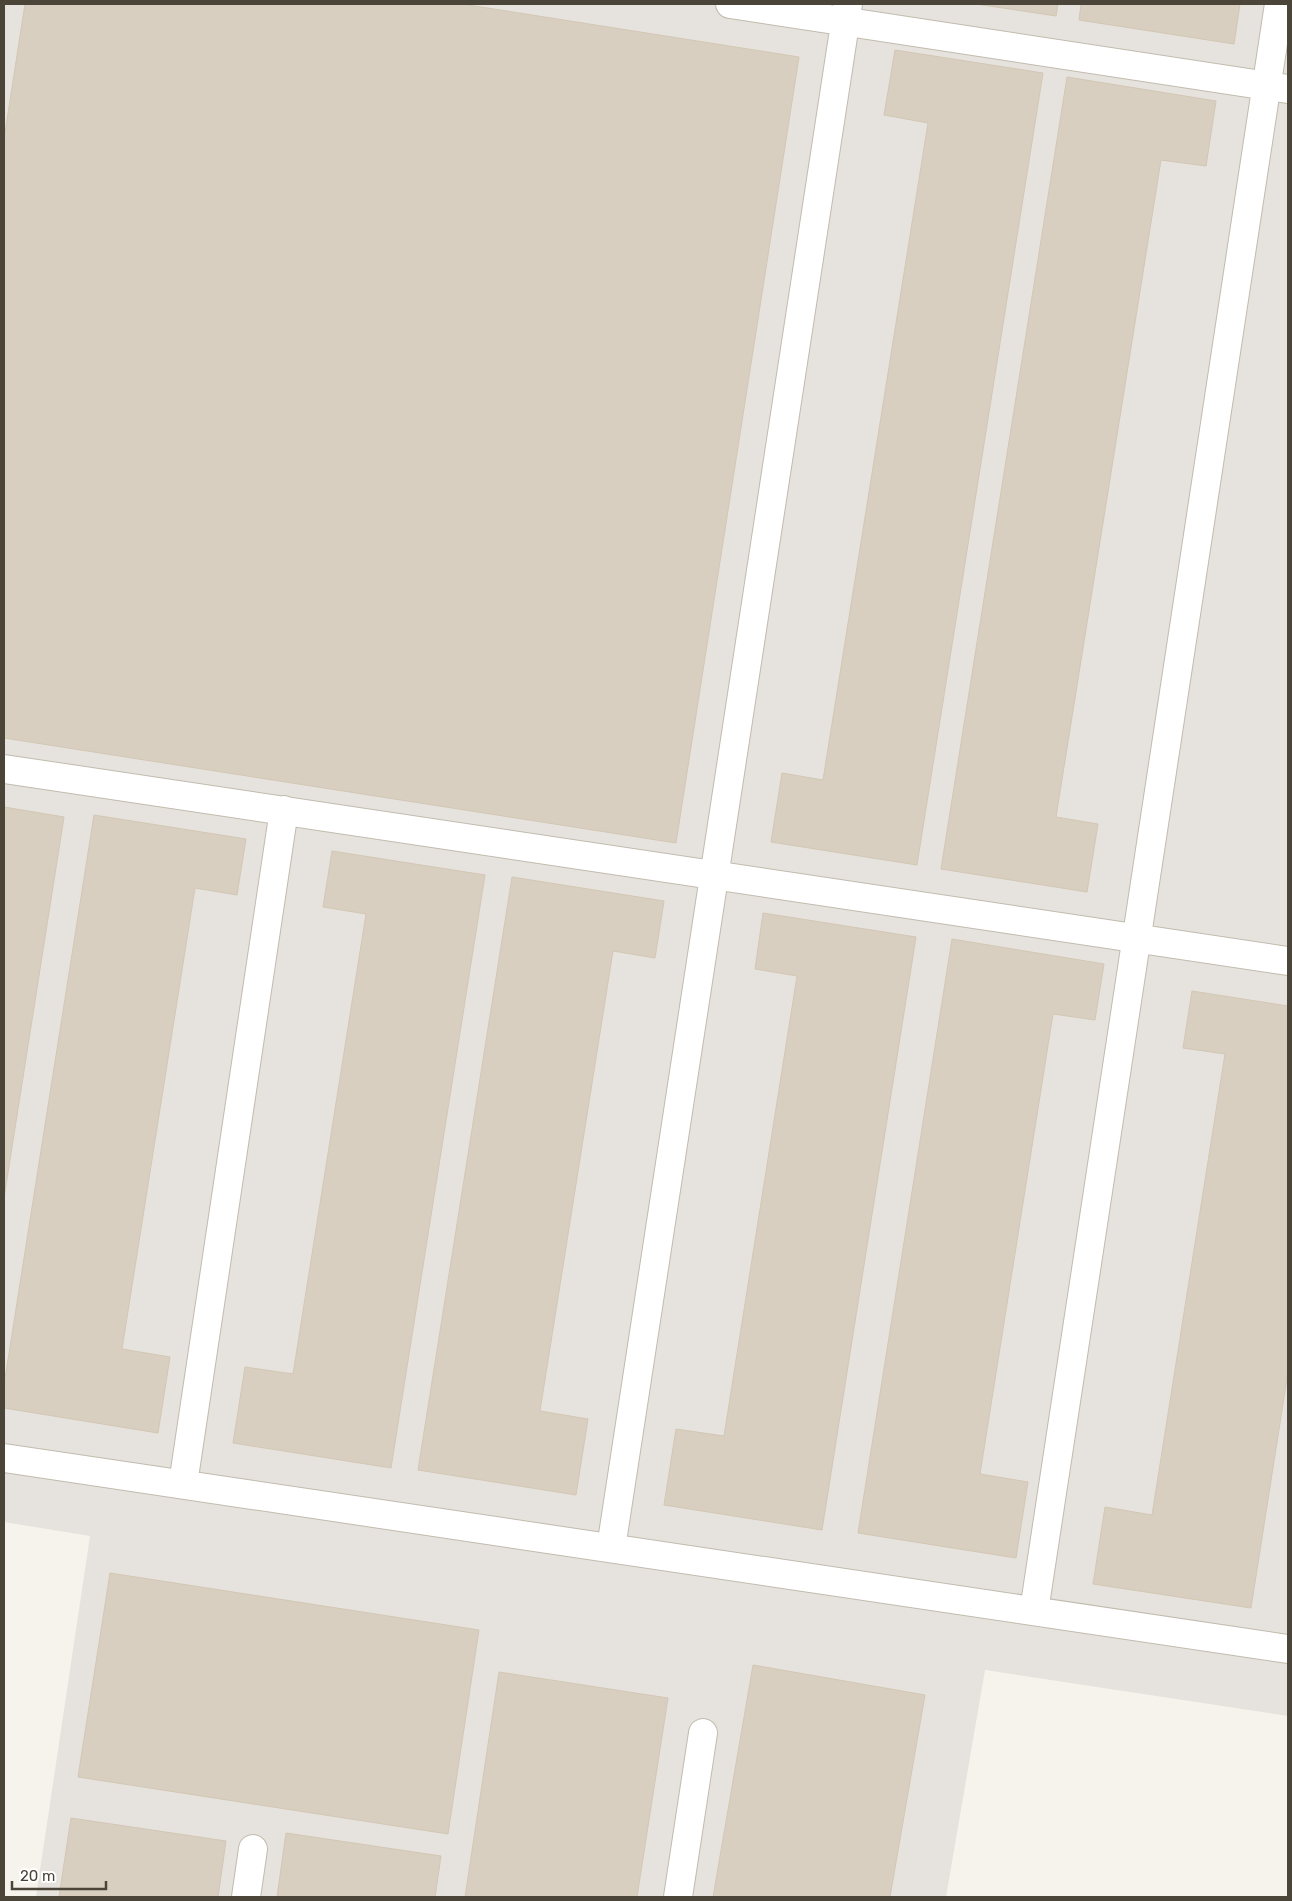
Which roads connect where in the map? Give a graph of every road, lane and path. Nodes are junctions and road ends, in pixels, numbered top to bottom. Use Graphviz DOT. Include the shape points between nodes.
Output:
graph roads {
  1 [pos="730,4"];
  2 [pos="1279,4"];
  3 [pos="846,13"];
  4 [pos="1277,88"];
  5 [pos="4,769"];
  6 [pos="284,810"];
  7 [pos="714,875"];
  8 [pos="1137,938"];
  9 [pos="1288,960"];
  10 [pos="4,1458"];
  11 [pos="183,1484"];
  12 [pos="611,1548"];
  13 [pos="1034,1611"];
  14 [pos="1288,1649"];
  15 [pos="703,1733"];
  16 [pos="253,1849"];
  17 [pos="246,1897"];
  18 [pos="678,1897"];
  1 -- 3 [label="lane"];
  2 -- 4 [label="lane"];
  3 -- 4 [label="lane"];
  3 -- 7 [label="lane"];
  4 -- 8 [label="lane"];
  5 -- 6 [label="lane"];
  6 -- 7 [label="lane"];
  6 -- 11 [label="lane"];
  7 -- 8 [label="lane"];
  7 -- 12 [label="lane"];
  8 -- 9 [label="lane"];
  8 -- 13 [label="lane"];
  10 -- 11 [label="lane"];
  11 -- 12 [label="lane"];
  12 -- 13 [label="lane"];
  13 -- 14 [label="lane"];
  15 -- 18 [label="lane"];
  16 -- 17 [label="lane"];
}
